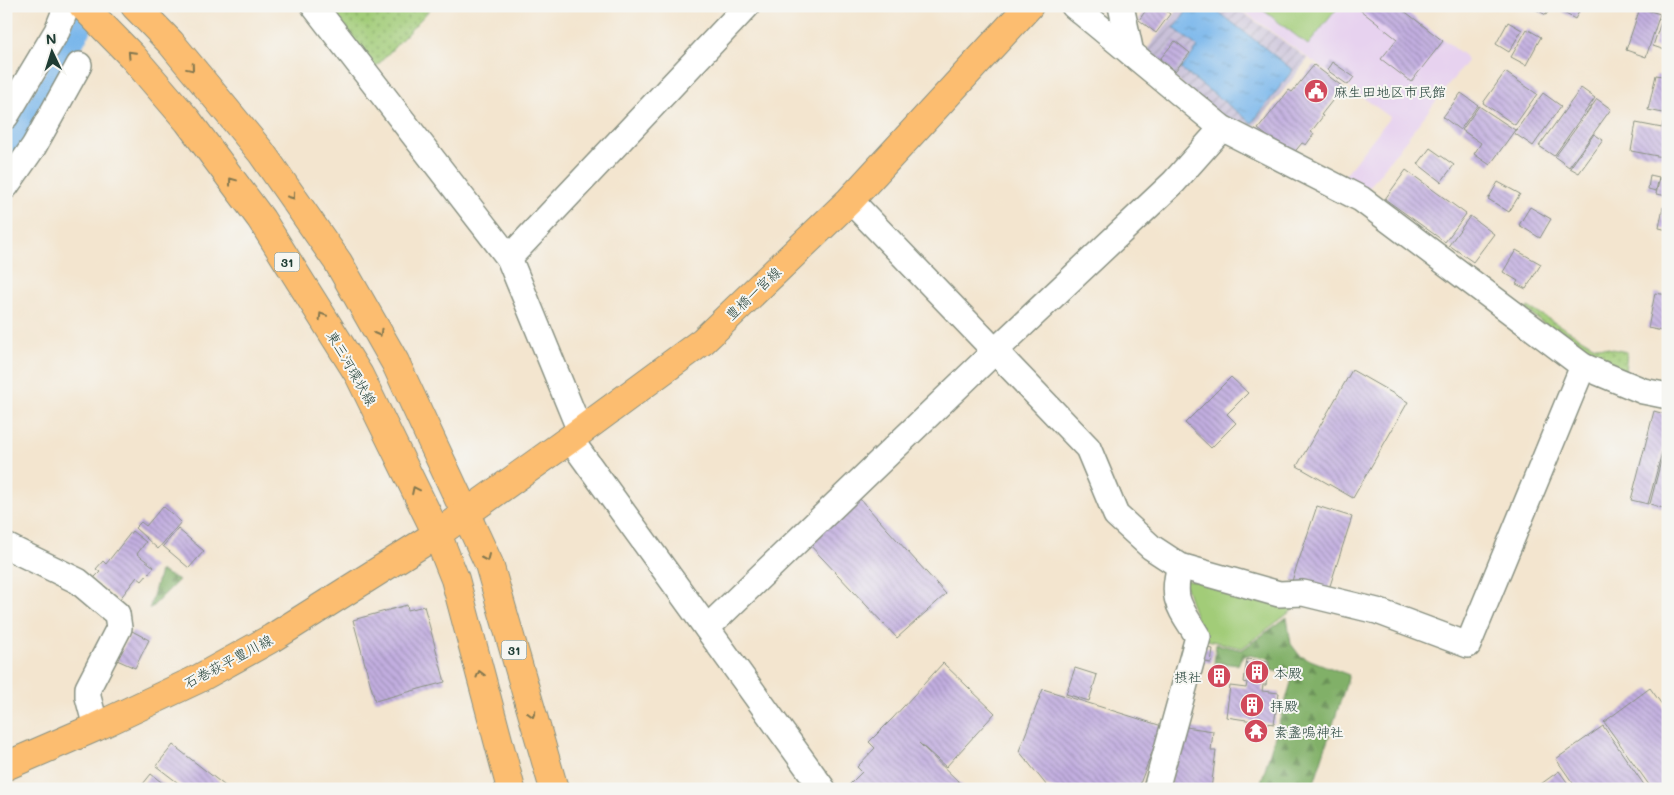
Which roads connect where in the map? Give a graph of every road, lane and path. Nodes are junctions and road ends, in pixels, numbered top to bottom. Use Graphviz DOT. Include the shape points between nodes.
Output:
graph roads {
  1 [pos="68,6"];
  2 [pos="135,6"];
  3 [pos="314,6"];
  4 [pos="747,6"];
  5 [pos="1029,6"];
  6 [pos="1074,6"];
  7 [pos="1121,6"];
  8 [pos="89,12"];
  9 [pos="1131,53"];
  10 [pos="79,65"];
  11 [pos="6,116"];
  12 [pos="1222,128"];
  13 [pos="6,186"];
  14 [pos="850,200"];
  15 [pos="509,258"];
  16 [pos="995,351"];
  17 [pos="1583,366"];
  18 [pos="1668,396"];
  19 [pos="575,435"];
  20 [pos="466,514"];
  21 [pos="437,534"];
  22 [pos="6,546"];
  23 [pos="1180,566"];
  24 [pos="707,628"];
  25 [pos="96,727"];
  26 [pos="6,766"];
  27 [pos="511,789"];
  28 [pos="554,789"];
  29 [pos="822,789"];
  30 [pos="1156,789"];
  1 -- 11 [label="street" via="57,31"];
  2 -- 20 [label="main road, 31, one-way" via="171,43 261,152 338,262 395,362"];
  3 -- 15 [label="street"];
  4 -- 15 [label="street"];
  5 -- 14 [label="main road, 豊橋一宮線"];
  6 -- 9 [label="street"];
  7 -- 9 [label="street"];
  21 -- 8 [label="main road, 東三河環状線 / 31, one-way" via="359,375 261,219 188,121"];
  9 -- 12 [label="street"];
  10 -- 13 [label="street" via="34,146"];
  12 -- 16 [label="street" via="1174,182"];
  12 -- 17 [label="street" via="1362,199"];
  14 -- 16 [label="street"];
  14 -- 19 [label="main road, 豊橋一宮線" via="702,341"];
  15 -- 19 [label="street"];
  16 -- 23 [label="street" via="1088,448 1116,515 1151,547"];
  16 -- 24 [label="street"];
  17 -- 18 [label="street" via="1643,391"];
  17 -- 23 [label="street" via="1468,645 1377,611 1303,593 1280,594"];
  19 -- 20 [label="main road, 豊橋一宮線"];
  19 -- 24 [label="street"];
  20 -- 21 [label="main road, 豊橋一宮線"];
  20 -- 28 [label="main road, 31, one-way" via="489,564"];
  21 -- 25 [label="main road, 石巻萩平豊川線" via="237,658"];
  27 -- 21 [label="main road, 東三河環状線 / 31, one-way" via="455,579"];
  22 -- 25 [label="street" via="78,581 117,614 119,628 88,688"];
  23 -- 30 [label="street" via="1175,582 1176,600 1198,637"];
  24 -- 29 [label="street"];
  25 -- 26 [label="main road, 石巻萩平豊川線"];
}
